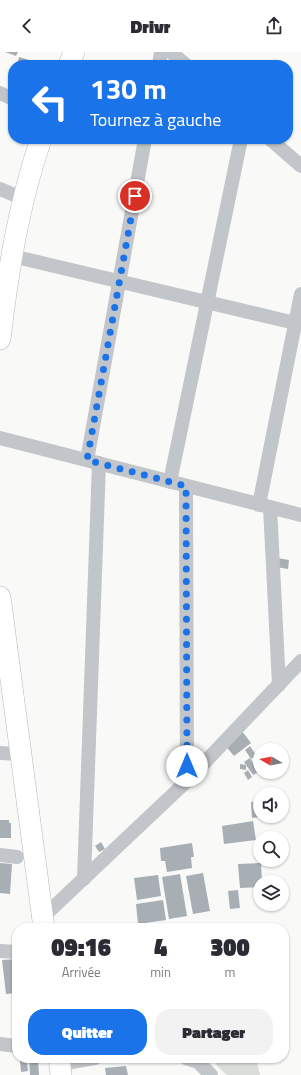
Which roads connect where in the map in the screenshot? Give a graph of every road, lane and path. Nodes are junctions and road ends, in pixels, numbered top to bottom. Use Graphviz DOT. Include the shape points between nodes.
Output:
graph roads {
  1 [pos="171,52"];
  2 [pos="180,60"];
  3 [pos="38,144"];
  4 [pos="144,144"];
  5 [pos="240,144"];
  6 [pos="276,144"];
  7 [pos="301,166"];
  8 [pos="0,189"];
  9 [pos="24,199"];
  10 [pos="12,256"];
  11 [pos="119,282"];
  12 [pos="301,294"];
  13 [pos="207,302"];
  14 [pos="2,307"];
  15 [pos="295,323"];
  16 [pos="0,339"];
  17 [pos="0,438"];
  18 [pos="93,462"];
  19 [pos="170,482"];
  20 [pos="186,486"];
  21 [pos="265,506"];
  22 [pos="301,515"];
  23 [pos="0,597"];
  24 [pos="301,661"];
  25 [pos="279,685"];
  26 [pos="0,753"];
  27 [pos="21,754"];
  28 [pos="187,781"];
  29 [pos="0,855"];
  30 [pos="17,858"];
  31 [pos="84,879"];
  32 [pos="44,922"];
  33 [pos="0,951"];
  34 [pos="12,952"];
  35 [pos="0,1044"];
  36 [pos="12,1045"];
  37 [pos="73,1063"];
  38 [pos="199,1063"];
  39 [pos="60,1066"];
  40 [pos="211,1075"];
  1 -- 2 [label="street"];
  3 -- 9 [label="highway"];
  4 -- 11 [label="street"];
  5 -- 13 [label="street"];
  6 -- 7 [label="street"];
  8 -- 9 [label="street"];
  9 -- 10 [label="highway"];
  10 -- 11 [label="street"];
  10 -- 14 [label="highway"];
  11 -- 13 [label="street"];
  11 -- 18 [label="street"];
  12 -- 15 [label="street"];
  13 -- 15 [label="street"];
  13 -- 19 [label="street"];
  14 -- 16 [label="highway"];
  15 -- 21 [label="street"];
  17 -- 18 [label="street"];
  18 -- 19 [label="street"];
  18 -- 31 [label="street"];
  19 -- 20 [label="street"];
  20 -- 21 [label="street"];
  20 -- 28 [label="street"];
  21 -- 22 [label="street"];
  21 -- 25 [label="street"];
  23 -- 27 [label="highway"];
  24 -- 25 [label="street"];
  25 -- 28 [label="street"];
  26 -- 27 [label="street"];
  27 -- 32 [label="highway"];
  28 -- 31 [label="street"];
  29 -- 30 [label="street"];
  31 -- 32 [label="street"];
  33 -- 34 [label="street"];
  35 -- 36 [label="street"];
  37 -- 39 [label="street"];
  38 -- 40 [label="street"];
}
